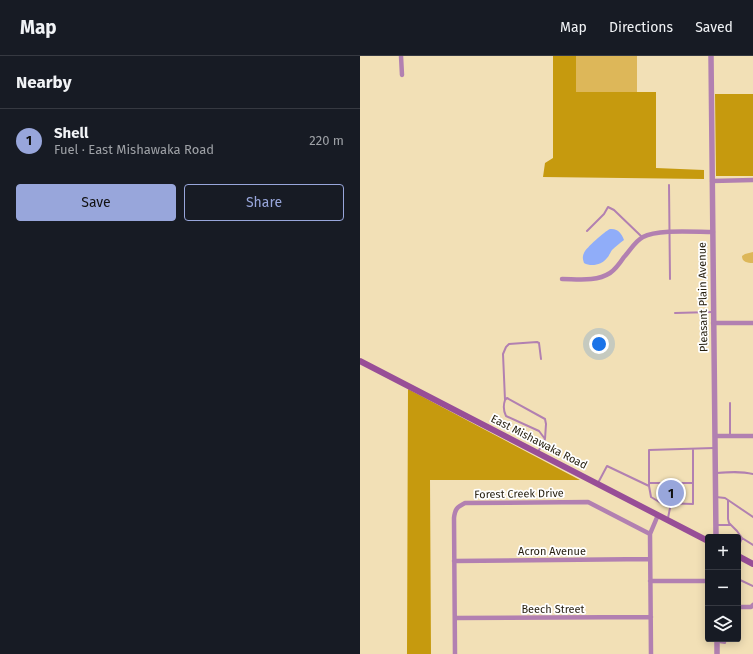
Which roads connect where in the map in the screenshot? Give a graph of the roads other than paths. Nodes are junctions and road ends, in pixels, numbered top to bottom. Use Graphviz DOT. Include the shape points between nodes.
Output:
graph roads {
  1 [pos="401,56"];
  2 [pos="711,56"];
  3 [pos="402,75"];
  4 [pos="753,180"];
  5 [pos="712,181"];
  6 [pos="668,185"];
  7 [pos="587,231"];
  8 [pos="669,232"];
  9 [pos="712,232"];
  10 [pos="642,237"];
  11 [pos="562,279"];
  12 [pos="670,279"];
  13 [pos="713,312"];
  14 [pos="675,313"];
  15 [pos="714,323"];
  16 [pos="753,323"];
  17 [pos="541,359"];
  18 [pos="360,361"];
  19 [pos="505,400"];
  20 [pos="730,403"];
  21 [pos="715,436"];
  22 [pos="730,436"];
  23 [pos="753,436"];
  24 [pos="545,439"];
  25 [pos="715,448"];
  26 [pos="692,449"];
  27 [pos="537,453"];
  28 [pos="715,473"];
  29 [pos="753,474"];
  30 [pos="693,483"];
  31 [pos="598,484"];
  32 [pos="649,484"];
  33 [pos="716,497"];
  34 [pos="728,500"];
  35 [pos="671,503"];
  36 [pos="658,515"];
  37 [pos="753,517"];
  38 [pos="667,520"];
  39 [pos="730,524"];
  40 [pos="716,525"];
  41 [pos="650,534"];
  42 [pos="716,534"];
  43 [pos="742,538"];
  44 [pos="705,539"];
  45 [pos="753,545"];
  46 [pos="741,558"];
  47 [pos="650,559"];
  48 [pos="454,561"];
  49 [pos="753,564"];
  50 [pos="705,580"];
  51 [pos="741,580"];
  52 [pos="650,581"];
  53 [pos="753,586"];
  54 [pos="753,605"];
  55 [pos="741,607"];
  56 [pos="651,617"];
  57 [pos="455,618"];
  58 [pos="717,642"];
  59 [pos="455,654"];
  60 [pos="651,654"];
  61 [pos="717,654"];
  1 -- 3 [label="street"];
  2 -- 5 [label="street, Pleasant Plain Avenue"];
  4 -- 5 [label="street"];
  5 -- 9 [label="street, Pleasant Plain Avenue"];
  6 -- 8 [label="lane"];
  7 -- 10 [label="lane" via="608,207"];
  8 -- 9 [label="street"];
  8 -- 10 [label="street"];
  8 -- 12 [label="lane"];
  9 -- 13 [label="street, Pleasant Plain Avenue"];
  10 -- 11 [label="street" via="610,273 594,279"];
  13 -- 14 [label="lane"];
  13 -- 15 [label="street, Pleasant Plain Avenue"];
  15 -- 16 [label="street"];
  15 -- 21 [label="street, Pleasant Plain Avenue"];
  17 -- 19 [label="lane" via="537,342 509,344 506,347 503,354"];
  18 -- 27 [label="main road, East Mishawaka Road"];
  19 -- 24 [label="lane" via="503,405 506,416 539,431"];
  19 -- 24 [label="lane" via="507,398 546,419"];
  20 -- 22 [label="lane"];
  21 -- 22 [label="street"];
  21 -- 25 [label="street, Pleasant Plain Avenue"];
  22 -- 23 [label="street"];
  24 -- 27 [label="lane"];
  25 -- 26 [label="lane"];
  25 -- 28 [label="street, Pleasant Plain Avenue"];
  26 -- 30 [label="lane"];
  26 -- 32 [label="lane" via="649,450"];
  27 -- 31 [label="main road, East Mishawaka Road"];
  28 -- 29 [label="lane"];
  28 -- 33 [label="street, Pleasant Plain Avenue"];
  30 -- 32 [label="lane"];
  30 -- 35 [label="lane" via="693,504"];
  31 -- 32 [label="lane" via="607,466"];
  31 -- 36 [label="main road, East Mishawaka Road"];
  32 -- 35 [label="lane" via="651,497 661,503"];
  33 -- 34 [label="lane"];
  33 -- 40 [label="street, Pleasant Plain Avenue"];
  34 -- 37 [label="lane"];
  34 -- 39 [label="lane"];
  35 -- 38 [label="lane"];
  36 -- 38 [label="main road, East Mishawaka Road"];
  36 -- 41 [label="street"];
  38 -- 44 [label="main road, East Mishawaka Road"];
  39 -- 40 [label="lane"];
  39 -- 43 [label="lane"];
  40 -- 42 [label="street, Pleasant Plain Avenue"];
  41 -- 47 [label="street"];
  41 -- 48 [label="street, Forest Creek Drive" via="588,502 465,503 458,506 455,511"];
  43 -- 45 [label="lane"];
  46 -- 49 [label="main road"];
  47 -- 48 [label="street, Acron Avenue"];
  47 -- 52 [label="street"];
  48 -- 57 [label="street, Forest Creek Drive"];
  50 -- 52 [label="street"];
  51 -- 53 [label="lane"];
  52 -- 56 [label="street"];
  54 -- 55 [label="street"];
  56 -- 57 [label="street, Beech Street"];
  56 -- 60 [label="street"];
  57 -- 59 [label="street, Forest Creek Drive"];
  58 -- 61 [label="street"];
}
